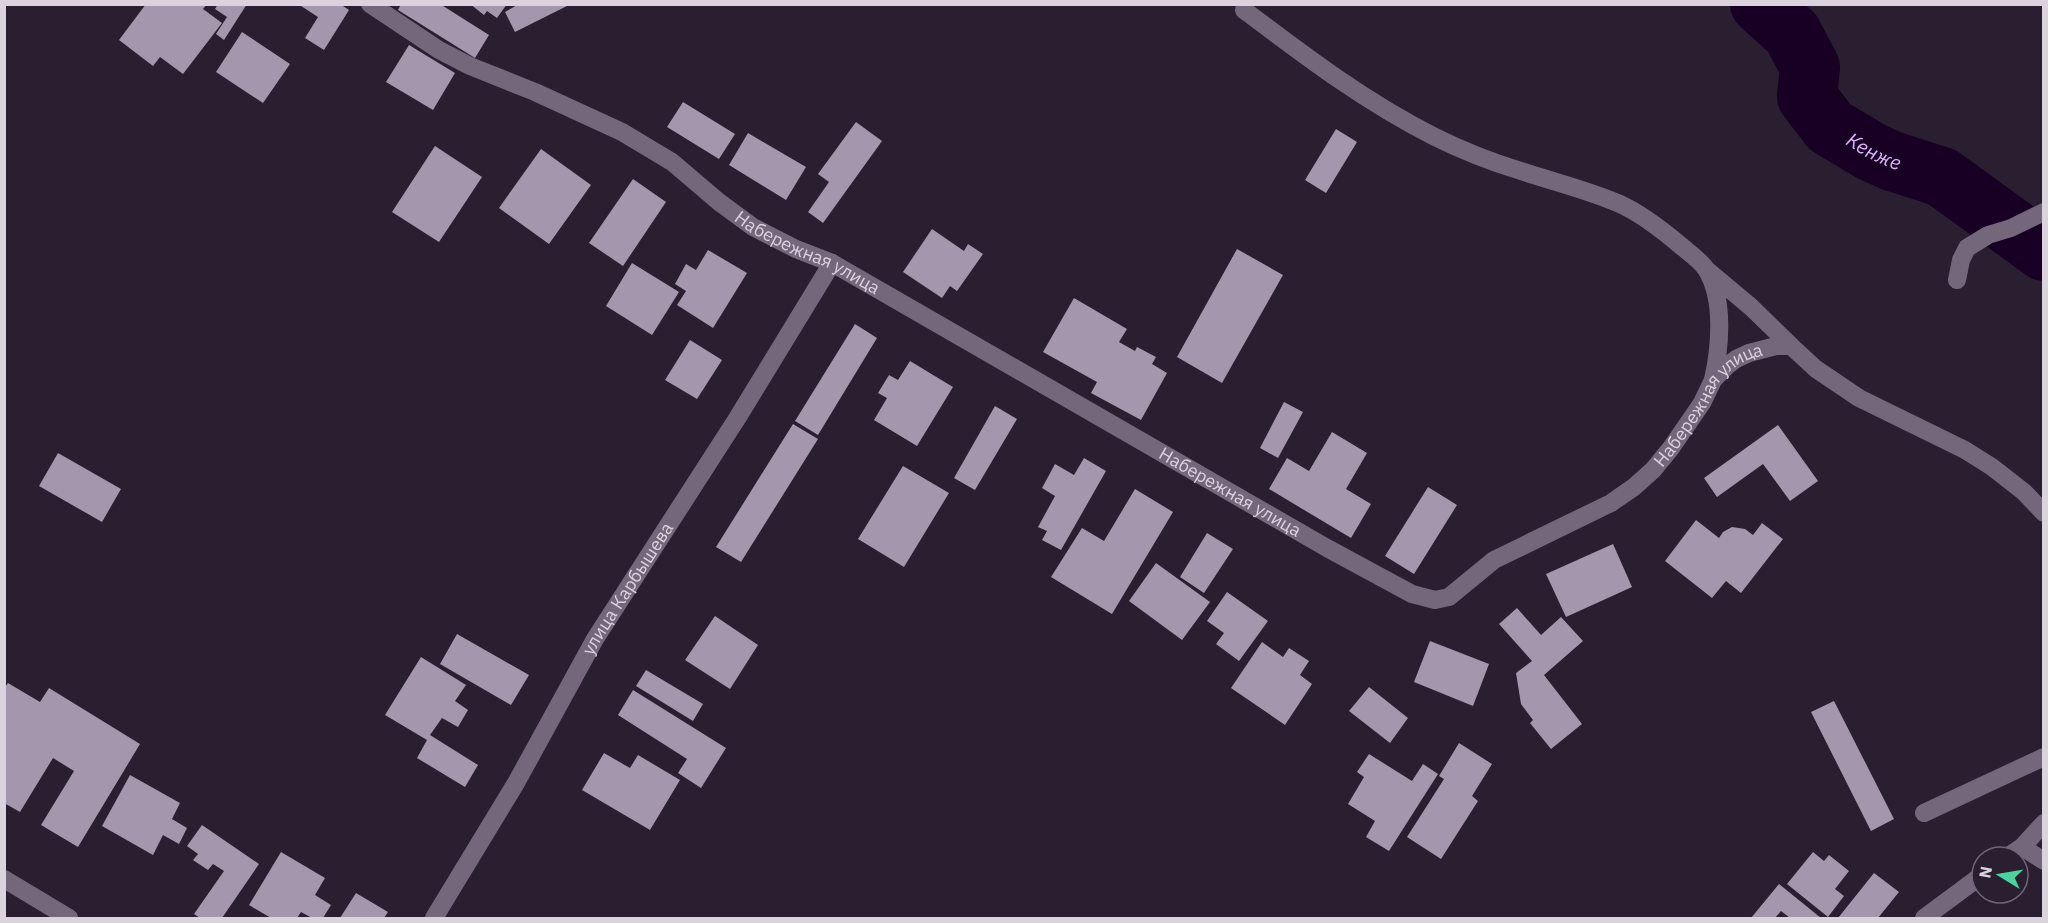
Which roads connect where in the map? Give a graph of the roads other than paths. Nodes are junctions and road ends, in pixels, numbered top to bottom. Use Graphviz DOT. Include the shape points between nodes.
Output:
graph roads {
  1 [pos="370,4"];
  2 [pos="1244,10"];
  3 [pos="2043,212"];
  4 [pos="832,263"];
  5 [pos="1706,269"];
  6 [pos="1957,280"];
  7 [pos="1791,346"];
  8 [pos="1713,380"];
  9 [pos="2043,513"];
  10 [pos="2043,756"];
  11 [pos="1924,813"];
  12 [pos="2043,823"];
  13 [pos="2021,845"];
  14 [pos="4,879"];
  15 [pos="1970,884"];
  16 [pos="69,918"];
  17 [pos="434,918"];
  18 [pos="1924,918"];
  1 -- 4 [label="street, Набережная улица" via="470,66 622,132 672,162 753,227"];
  2 -- 5 [label="street" via="1338,81 1432,136 1488,160 1620,205 1673,239"];
  3 -- 6 [label="street" via="1967,248"];
  4 -- 8 [label="street, Набережная улица" via="1337,554 1412,594 1435,600 1449,597 1494,561 1611,503 1634,487 1671,448"];
  4 -- 17 [label="street, улица Карбышева" via="595,639 516,783"];
  5 -- 7 [label="street"];
  5 -- 8 [label="street" via="1720,332"];
  7 -- 8 [label="street, Набережная улица" via="1776,346 1736,358"];
  7 -- 9 [label="street, Набережная улица" via="1816,369 1859,398 1992,467"];
  10 -- 11 [label="street"];
  12 -- 13 [label="street"];
  14 -- 16 [label="street"];
  15 -- 18 [label="street"];
}
